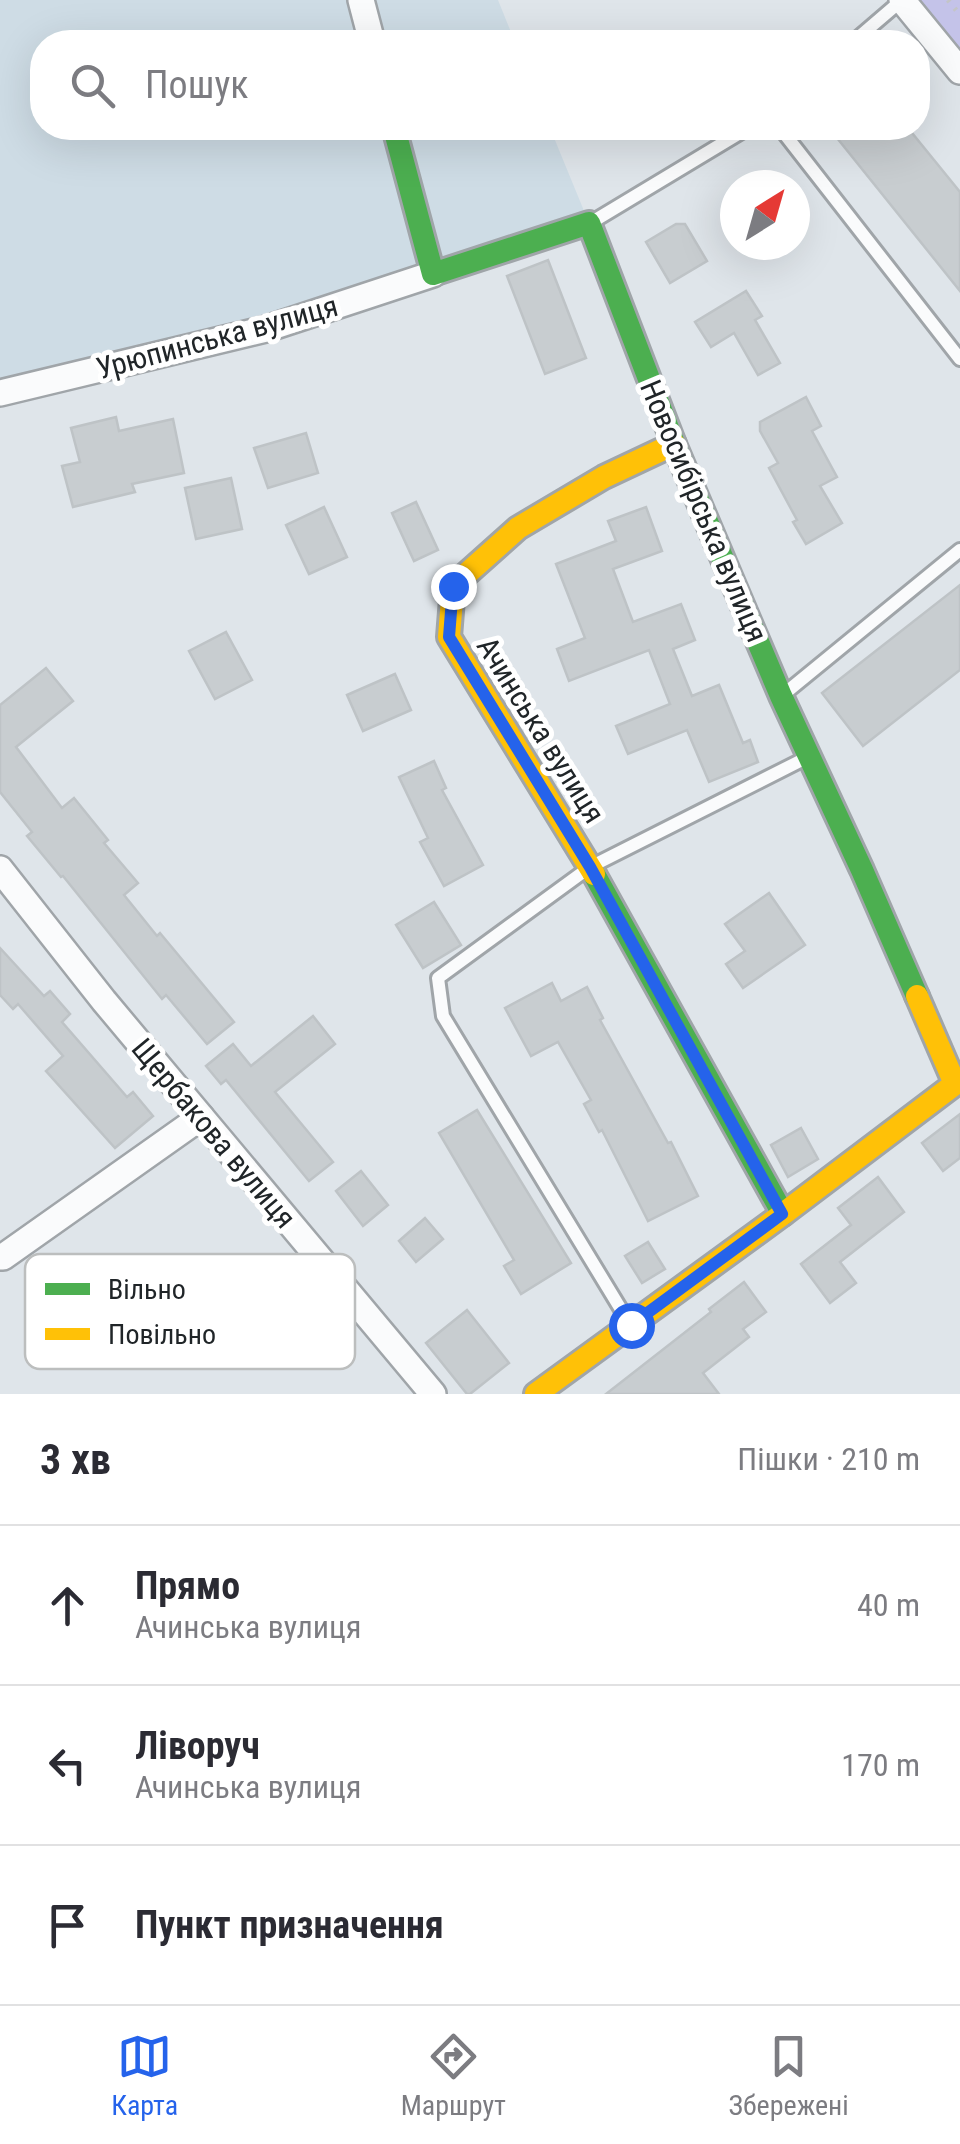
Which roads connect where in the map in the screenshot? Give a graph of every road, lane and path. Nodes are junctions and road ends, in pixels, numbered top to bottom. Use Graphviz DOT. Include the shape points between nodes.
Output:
graph roads {
  1 [pos="361,0"];
  2 [pos="902,0"];
  3 [pos="948,0"];
  4 [pos="960,15"];
  5 [pos="369,30"];
  6 [pos="868,30"];
  7 [pos="927,30"];
  8 [pos="930,34"];
  9 [pos="960,71"];
  10 [pos="397,140"];
  11 [pos="728,140"];
  12 [pos="789,140"];
  13 [pos="589,223"];
  14 [pos="433,274"];
  15 [pos="960,359"];
  16 [pos="0,393"];
  17 [pos="674,444"];
  18 [pos="960,550"];
  19 [pos="781,696"];
  20 [pos="808,757"];
  21 [pos="590,867"];
  22 [pos="0,869"];
  23 [pos="201,1117"];
  24 [pos="782,1214"];
  25 [pos="315,1254"];
  26 [pos="0,1256"];
  27 [pos="355,1302"];
  28 [pos="631,1325"];
  29 [pos="432,1394"];
  30 [pos="536,1394"];
  1 -- 5 [label="street"];
  2 -- 6 [label="lane"];
  2 -- 7 [label="street"];
  3 -- 4 [label="path"];
  8 -- 9 [label="street"];
  10 -- 14 [label="street"];
  11 -- 13 [label="lane"];
  12 -- 15 [label="lane"];
  13 -- 14 [label="street"];
  13 -- 17 [label="street, Новосибірська вулиця"];
  14 -- 16 [label="street, Урюпинська вулиця" via="266,329"];
  17 -- 19 [label="street, Новосибірська вулиця"];
  17 -- 21 [label="street, Ачинська вулиця" via="518,528 453,586 449,637"];
  18 -- 19 [label="lane"];
  19 -- 20 [label="street, Новосибірська вулиця"];
  20 -- 21 [label="lane, Ачинська вулиця"];
  20 -- 24 [label="street, Новосибірська вулиця" via="955,1084"];
  21 -- 24 [label="street, Ачинська вулиця"];
  21 -- 28 [label="lane" via="438,978 443,1016"];
  22 -- 23 [label="street, Щербакова вулиця"];
  23 -- 25 [label="street, Щербакова вулиця"];
  23 -- 26 [label="street"];
  24 -- 28 [label="street"];
  27 -- 29 [label="street, Щербакова вулиця"];
  28 -- 30 [label="street"];
}
